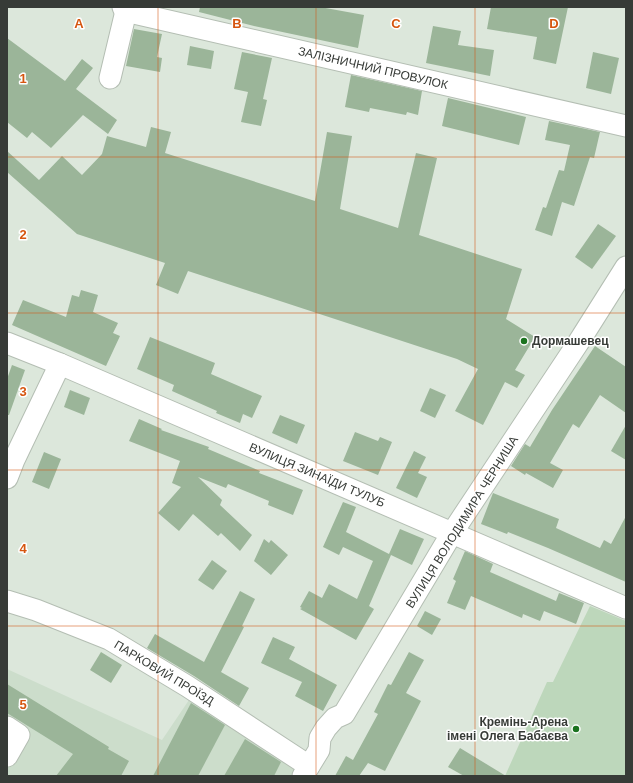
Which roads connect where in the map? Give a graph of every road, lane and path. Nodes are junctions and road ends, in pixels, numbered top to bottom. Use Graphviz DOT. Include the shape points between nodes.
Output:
graph roads {
  1 [pos="125,8"];
  2 [pos="110,78"];
  3 [pos="626,126"];
  4 [pos="626,267"];
  5 [pos="7,343"];
  6 [pos="60,364"];
  7 [pos="7,478"];
  8 [pos="452,533"];
  9 [pos="7,601"];
  10 [pos="626,608"];
  11 [pos="7,727"];
  12 [pos="7,756"];
  13 [pos="306,771"];
  1 -- 2 [label="street"];
  1 -- 3 [label="street, ЗАЛІЗНИЧНИЙ ПРОВУЛОК"];
  4 -- 8 [label="street, ВУЛИЦЯ ВОЛОДИМИРА ЧЕРНИША"];
  5 -- 6 [label="street, ВУЛИЦЯ ЗИНАЇДИ ТУЛУБ"];
  6 -- 7 [label="street"];
  6 -- 8 [label="street, ВУЛИЦЯ ЗИНАЇДИ ТУЛУБ"];
  8 -- 10 [label="street, ВУЛИЦЯ ЗИНАЇДИ ТУЛУБ"];
  8 -- 13 [label="street, ВУЛИЦЯ ВОЛОДИМИРА ЧЕРНИША" via="344,714 326,728 320,738 319,750"];
  9 -- 13 [label="street, ПАРКОВИЙ ПРОЇЗД" via="109,639 187,686"];
  11 -- 12 [label="street" via="19,735"];
}
